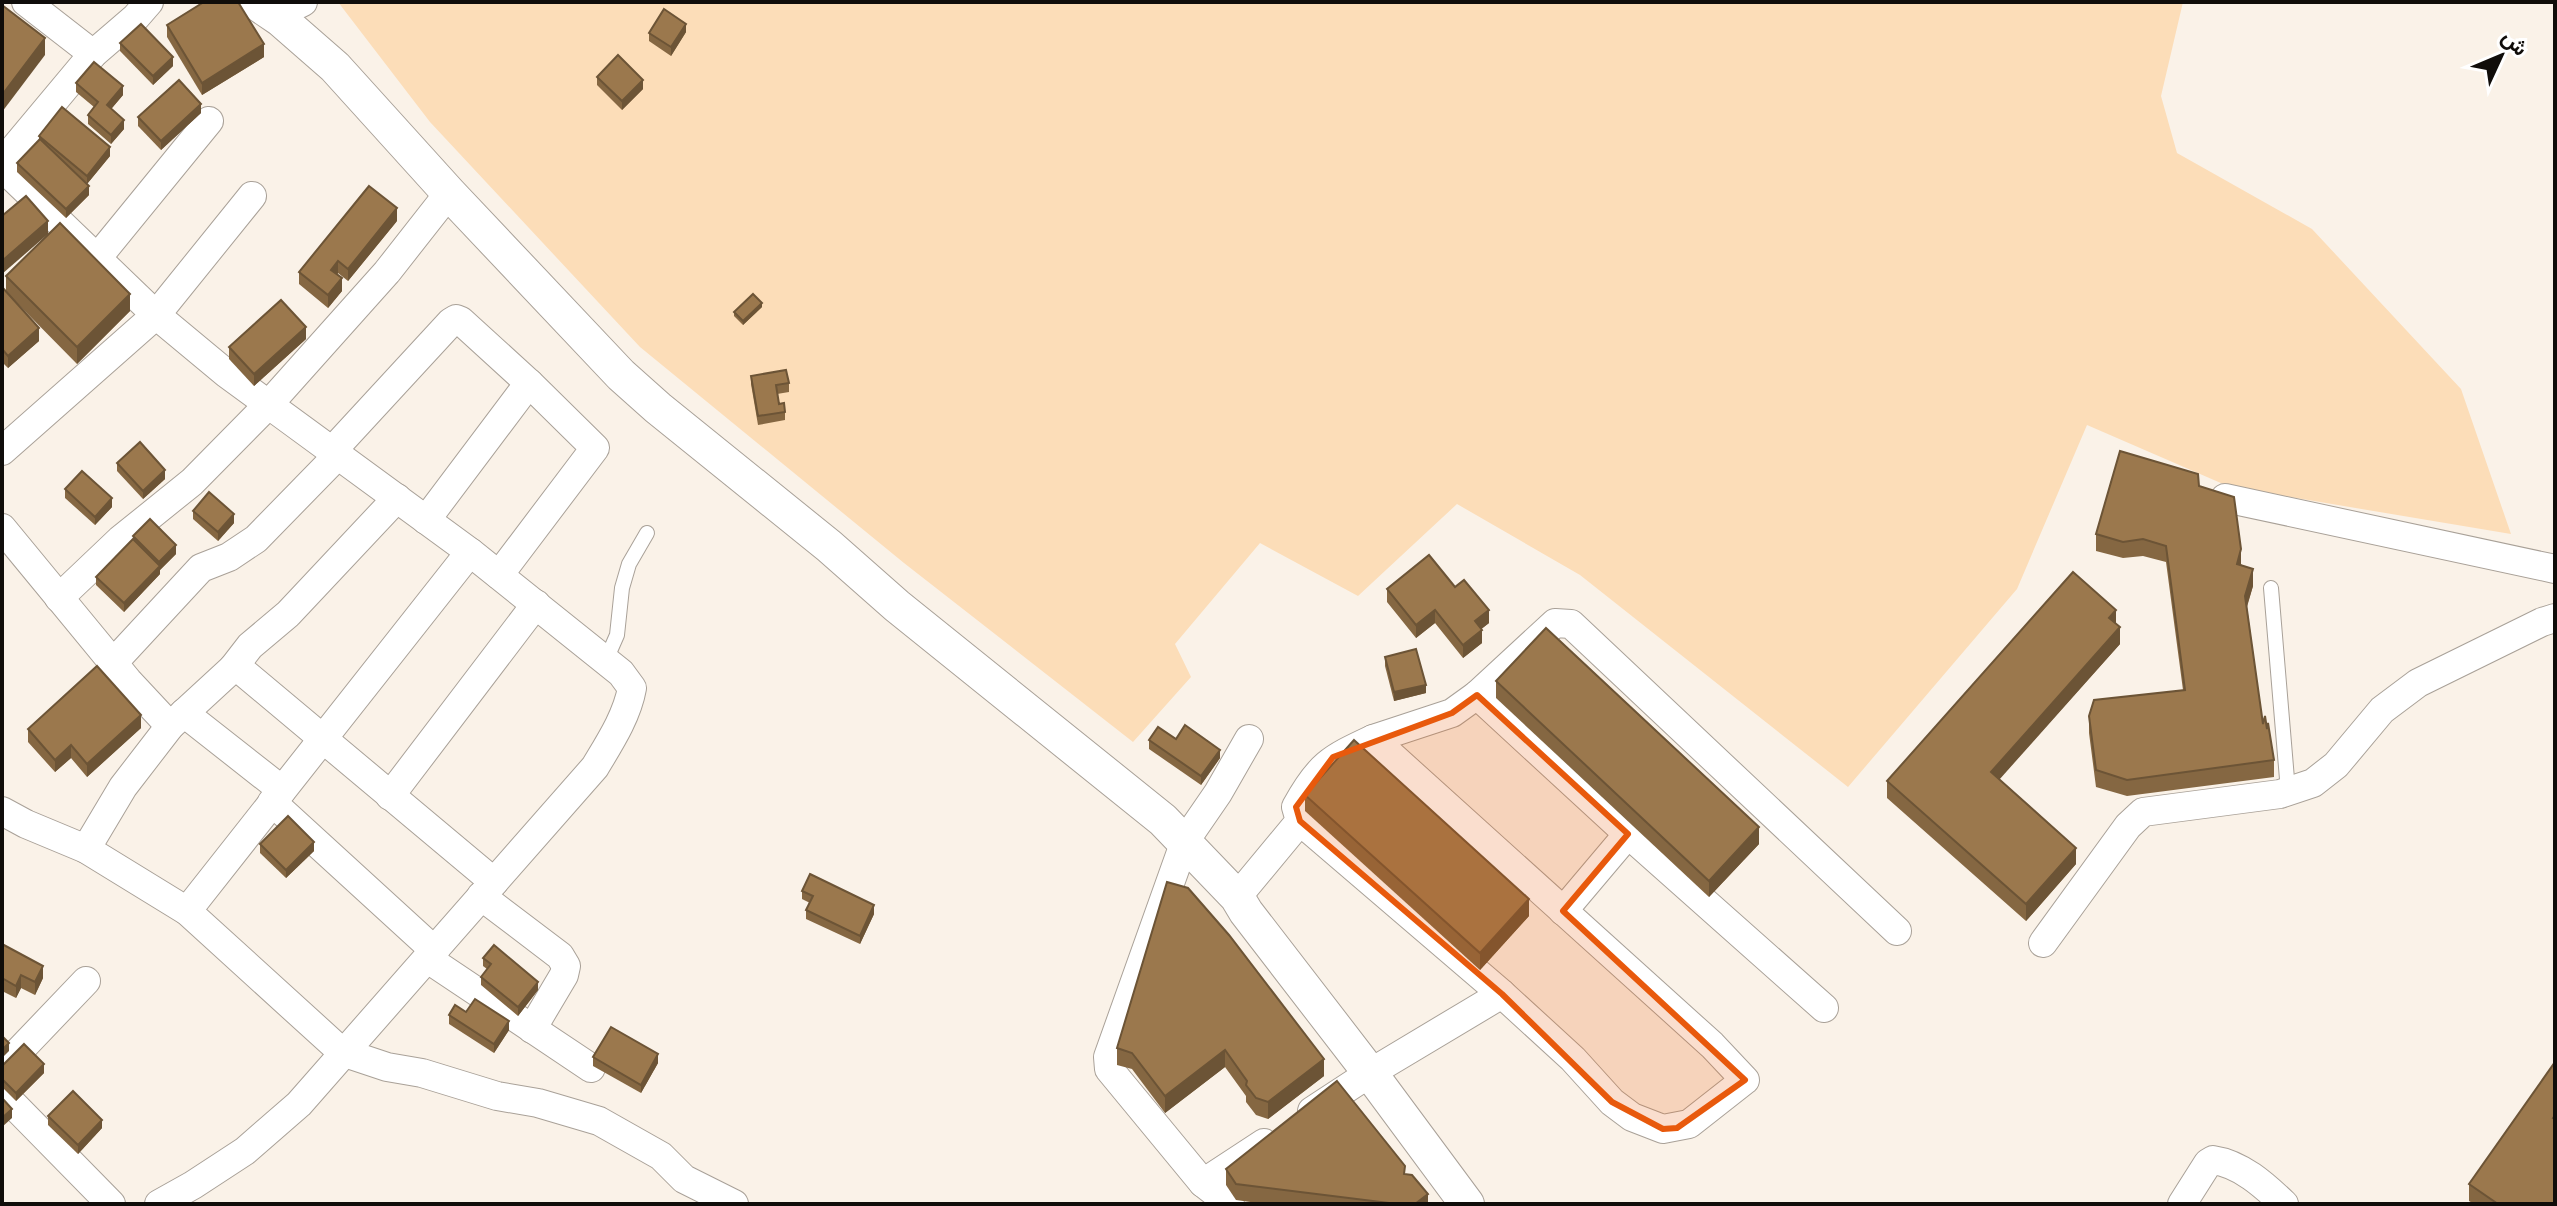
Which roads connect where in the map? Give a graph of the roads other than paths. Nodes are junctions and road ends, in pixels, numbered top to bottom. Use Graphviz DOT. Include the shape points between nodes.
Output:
graph roads {
  1 [pos="26,2"];
  2 [pos="166,2"];
  3 [pos="255,2"];
  4 [pos="300,3"];
  5 [pos="143,10"];
  6 [pos="93,54"];
  7 [pos="335,67"];
  8 [pos="209,121"];
  9 [pos="2,165"];
  10 [pos="449,193"];
  11 [pos="252,196"];
  12 [pos="98,257"];
  13 [pos="156,315"];
  14 [pos="529,383"];
  15 [pos="269,404"];
  16 [pos="2,451"];
  17 [pos="335,453"];
  18 [pos="397,498"];
  19 [pos="2225,498"];
  20 [pos="426,520"];
  21 [pos="2,528"];
  22 [pos="647,533"];
  23 [pos="470,552"];
  24 [pos="2555,569"];
  25 [pos="499,575"];
  26 [pos="2271,588"];
  27 [pos="59,598"];
  28 [pos="536,604"];
  29 [pos="2555,618"];
  30 [pos="606,660"];
  31 [pos="113,663"];
  32 [pos="233,668"];
  33 [pos="1477,695"];
  34 [pos="177,720"];
  35 [pos="322,738"];
  36 [pos="1249,739"];
  37 [pos="1373,739"];
  38 [pos="2288,791"];
  39 [pos="277,796"];
  40 [pos="390,796"];
  41 [pos="2,811"];
  42 [pos="1300,821"];
  43 [pos="1628,834"];
  44 [pos="1185,841"];
  45 [pos="86,849"];
  46 [pos="488,889"];
  47 [pos="1237,897"];
  48 [pos="187,911"];
  49 [pos="1563,911"];
  50 [pos="1897,931"];
  51 [pos="2043,943"];
  52 [pos="432,955"];
  53 [pos="86,981"];
  54 [pos="1502,994"];
  55 [pos="1824,1008"];
  56 [pos="532,1029"];
  57 [pos="342,1052"];
  58 [pos="591,1068"];
  59 [pos="2,1069"];
  60 [pos="1370,1073"];
  61 [pos="2,1093"];
  62 [pos="1203,1183"];
  63 [pos="2279,1202"];
  64 [pos="111,1204"];
  65 [pos="159,1204"];
  66 [pos="734,1204"];
  67 [pos="1230,1204"];
  68 [pos="1467,1204"];
  69 [pos="2182,1204"];
  1 -- 6 [label="street"];
  2 -- 5 [label="street"];
  3 -- 7 [label="street"];
  4 -- 7 [label="street"];
  5 -- 6 [label="street"];
  6 -- 9 [label="street"];
  7 -- 10 [label="street"];
  8 -- 12 [label="street"];
  9 -- 12 [label="street"];
  10 -- 15 [label="street" via="387,272"];
  10 -- 44 [label="street" via="649,400"];
  11 -- 13 [label="street"];
  12 -- 13 [label="street"];
  13 -- 15 [label="street"];
  13 -- 16 [label="street"];
  14 -- 17 [label="street" via="456,319"];
  14 -- 20 [label="street"];
  14 -- 25 [label="street" via="595,448"];
  15 -- 17 [label="street"];
  15 -- 27 [label="street" via="192,482"];
  17 -- 18 [label="street"];
  17 -- 31 [label="street" via="256,539 201,568"];
  18 -- 20 [label="street"];
  18 -- 32 [label="street"];
  19 -- 24 [label="street"];
  20 -- 23 [label="street"];
  21 -- 27 [label="street"];
  22 -- 30 [label="lane" via="629,564 617,635"];
  23 -- 25 [label="street"];
  23 -- 35 [label="street"];
  25 -- 28 [label="street"];
  26 -- 38 [label="lane"];
  27 -- 31 [label="street"];
  28 -- 30 [label="street"];
  28 -- 40 [label="street"];
  29 -- 38 [label="street" via="2418,683 2382,710 2336,765 2313,783"];
  30 -- 46 [label="street" via="632,688 619,723 595,767"];
  31 -- 34 [label="street"];
  32 -- 34 [label="street"];
  32 -- 35 [label="street"];
  33 -- 37 [label="street" via="1452,713"];
  33 -- 43 [label="street"];
  33 -- 50 [label="street" via="1555,623 1571,624"];
  34 -- 39 [label="street"];
  34 -- 45 [label="street" via="123,787"];
  35 -- 39 [label="street"];
  35 -- 40 [label="street"];
  36 -- 44 [label="street"];
  37 -- 42 [label="street" via="1333,757 1309,783 1296,807"];
  37 -- 49 [label="street"];
  38 -- 51 [label="street" via="2143,812"];
  39 -- 48 [label="street"];
  39 -- 52 [label="street"];
  40 -- 46 [label="street"];
  41 -- 45 [label="street"];
  42 -- 47 [label="street"];
  42 -- 54 [label="street"];
  43 -- 49 [label="street"];
  43 -- 55 [label="street"];
  44 -- 47 [label="street"];
  44 -- 62 [label="street" via="1108,1057 1109,1069"];
  45 -- 48 [label="street"];
  46 -- 52 [label="street"];
  46 -- 56 [label="street" via="566,966"];
  47 -- 60 [label="street"];
  48 -- 57 [label="street"];
  49 -- 54 [label="street" via="1745,1080 1689,1124 1663,1129 1612,1102"];
  52 -- 56 [label="street"];
  52 -- 57 [label="street"];
  53 -- 59 [label="street"];
  54 -- 60 [label="street"];
  56 -- 58 [label="street"];
  57 -- 65 [label="street" via="299,1104 245,1151"];
  57 -- 66 [label="street" via="599,1121 661,1156 684,1179"];
  60 -- 62 [label="street"];
  60 -- 68 [label="street"];
  61 -- 64 [label="street"];
  62 -- 67 [label="street"];
  63 -- 69 [label="street" via="2245,1172 2213,1160"];
}
